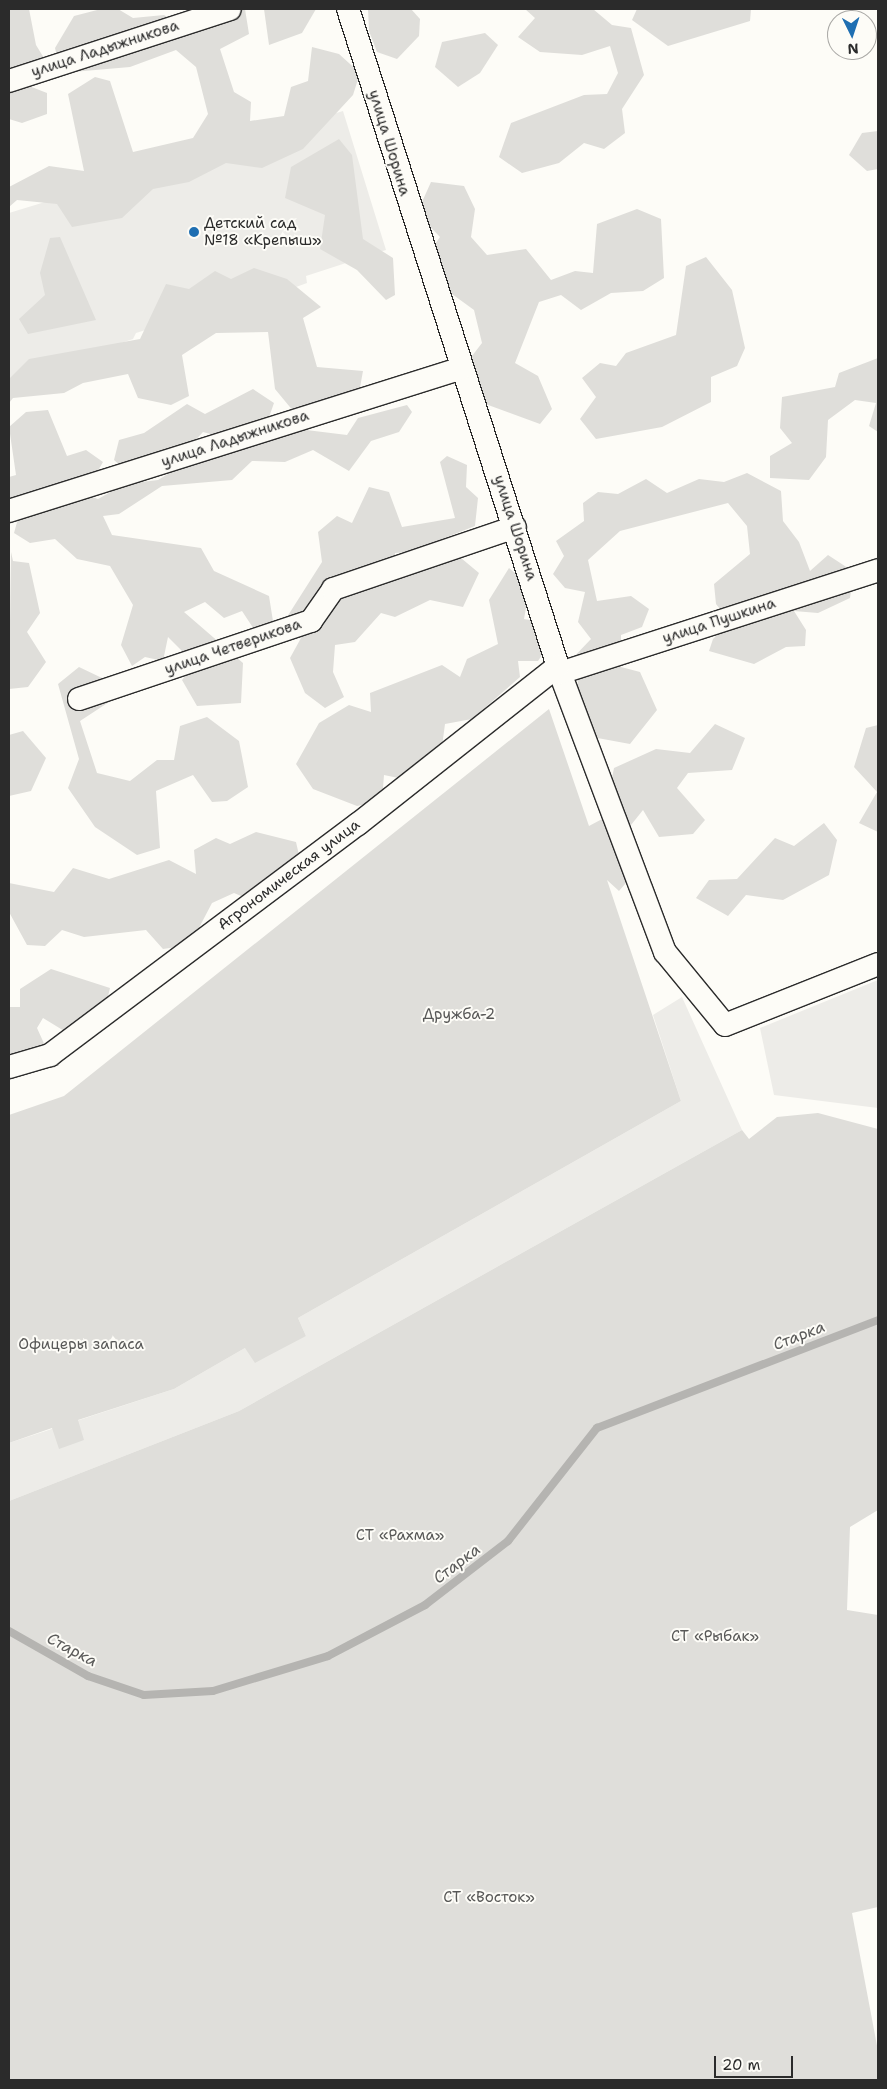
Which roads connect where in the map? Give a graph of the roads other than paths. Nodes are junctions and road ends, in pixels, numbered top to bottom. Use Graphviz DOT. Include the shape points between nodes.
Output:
graph roads {
  1 [pos="230,9"];
  2 [pos="348,9"];
  3 [pos="9,81"];
  4 [pos="462,368"];
  5 [pos="9,511"];
  6 [pos="515,527"];
  7 [pos="878,570"];
  8 [pos="559,670"];
  9 [pos="79,699"];
  10 [pos="878,964"];
  11 [pos="9,1066"];
  1 -- 3 [label="street, улица Ладыжникова"];
  2 -- 4 [label="street, улица Шорина"];
  4 -- 5 [label="street, улица Ладыжникова"];
  4 -- 6 [label="street, улица Шорина"];
  6 -- 8 [label="street, улица Шорина"];
  6 -- 9 [label="street, улица Четверикова" via="333,590 310,621"];
  7 -- 8 [label="street, улица Пушкина"];
  8 -- 10 [label="street, улица Шорина" via="665,952 725,1025"];
  8 -- 11 [label="street, Агрономическая улица" via="50,1055"];
}
